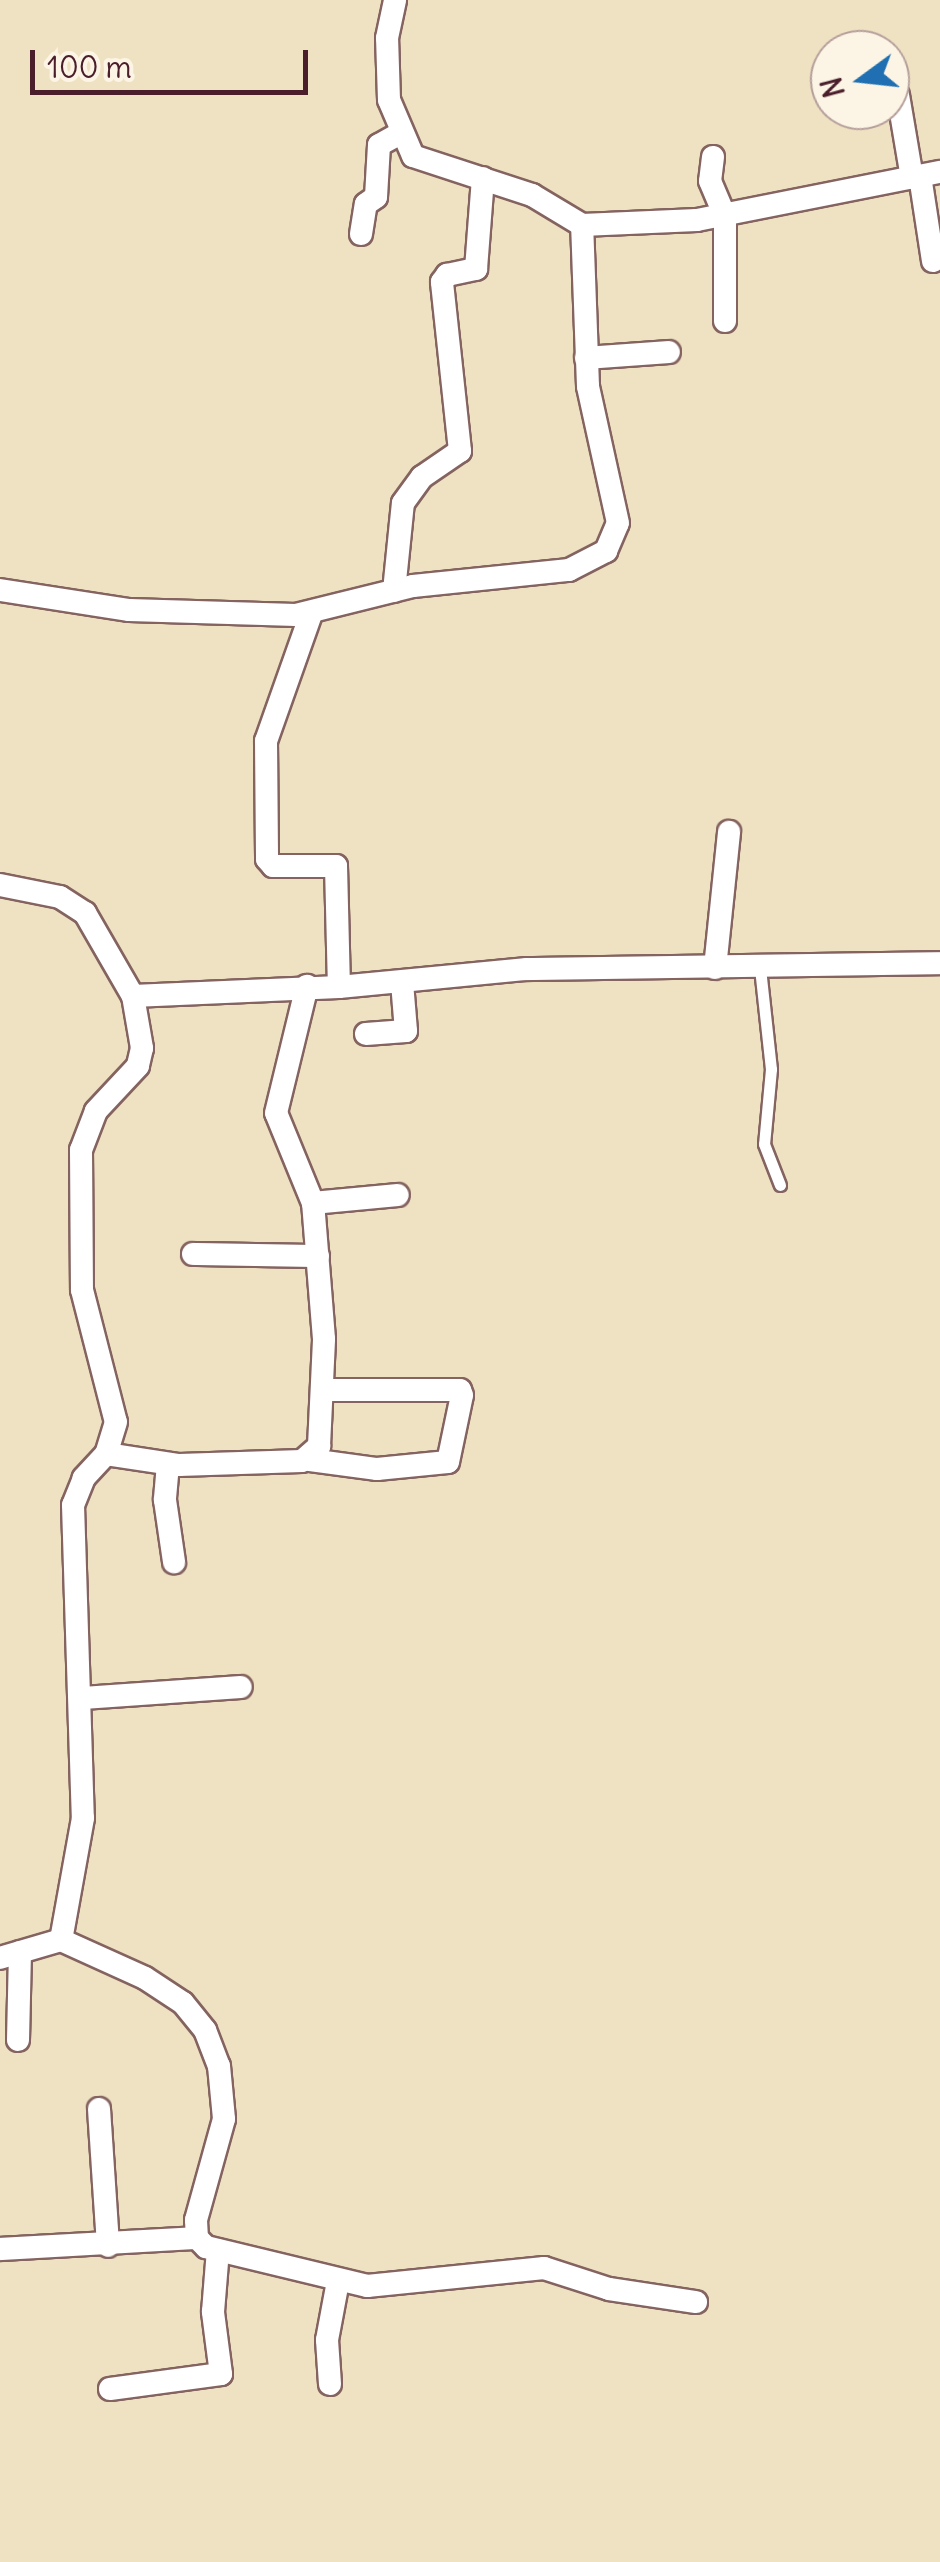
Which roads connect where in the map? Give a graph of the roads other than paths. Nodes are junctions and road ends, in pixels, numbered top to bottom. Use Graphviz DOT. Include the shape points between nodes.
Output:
graph roads {
  1 [pos="395,0"];
  2 [pos="909,130"];
  3 [pos="399,134"];
  4 [pos="714,156"];
  5 [pos="924,176"];
  6 [pos="483,178"];
  7 [pos="725,216"];
  8 [pos="582,226"];
  9 [pos="361,234"];
  10 [pos="932,260"];
  11 [pos="724,321"];
  12 [pos="669,352"];
  13 [pos="586,358"];
  14 [pos="0,590"];
  15 [pos="394,591"];
  16 [pos="311,614"];
  17 [pos="729,832"];
  18 [pos="0,885"];
  19 [pos="940,963"];
  20 [pos="714,968"];
  21 [pos="760,968"];
  22 [pos="402,982"];
  23 [pos="306,986"];
  24 [pos="339,987"];
  25 [pos="133,996"];
  26 [pos="366,1034"];
  27 [pos="780,1186"];
  28 [pos="398,1195"];
  29 [pos="313,1203"];
  30 [pos="193,1254"];
  31 [pos="318,1256"];
  32 [pos="324,1390"];
  33 [pos="106,1454"];
  34 [pos="310,1460"];
  35 [pos="168,1464"];
  36 [pos="174,1562"];
  37 [pos="240,1687"];
  38 [pos="83,1698"];
  39 [pos="61,1940"];
  40 [pos="10,1955"];
  41 [pos="18,2040"];
  42 [pos="99,2109"];
  43 [pos="197,2238"];
  44 [pos="108,2246"];
  45 [pos="0,2249"];
  46 [pos="218,2250"];
  47 [pos="338,2281"];
  48 [pos="696,2302"];
  49 [pos="330,2384"];
  50 [pos="110,2388"];
  1 -- 3 [label="street" via="386,65"];
  2 -- 5 [label="street"];
  3 -- 6 [label="street" via="413,156"];
  3 -- 9 [label="street" via="379,145 376,198 366,204"];
  4 -- 7 [label="street" via="710,181"];
  5 -- 7 [label="street"];
  5 -- 10 [label="street"];
  6 -- 8 [label="street" via="574,214"];
  6 -- 15 [label="street" via="477,266 442,282 460,451 422,477 403,502"];
  7 -- 8 [label="street"];
  7 -- 11 [label="street"];
  8 -- 13 [label="street"];
  12 -- 13 [label="street"];
  13 -- 15 [label="street" via="618,523 606,551 569,570"];
  14 -- 16 [label="street" via="129,610"];
  15 -- 16 [label="street"];
  16 -- 24 [label="street" via="266,742 267,858 273,866 336,866"];
  17 -- 20 [label="street"];
  18 -- 25 [label="street" via="75,902"];
  19 -- 21 [label="street"];
  20 -- 21 [label="street"];
  20 -- 22 [label="street" via="527,969"];
  21 -- 27 [label="lane" via="771,1069 764,1144"];
  22 -- 24 [label="street"];
  22 -- 26 [label="street" via="406,1030"];
  23 -- 24 [label="street"];
  23 -- 25 [label="street"];
  23 -- 29 [label="street" via="276,1114"];
  25 -- 33 [label="street" via="142,1030 138,1066 96,1111 81,1150 82,1290 116,1422"];
  28 -- 29 [label="street"];
  29 -- 31 [label="street"];
  30 -- 31 [label="street"];
  31 -- 32 [label="street"];
  32 -- 34 [label="street" via="318,1446"];
  32 -- 34 [label="street" via="462,1395 448,1462 377,1470"];
  33 -- 35 [label="street"];
  33 -- 38 [label="street" via="84,1478 73,1505 71,1568"];
  34 -- 35 [label="street"];
  35 -- 36 [label="street" via="165,1512"];
  37 -- 38 [label="street"];
  38 -- 39 [label="street" via="83,1818"];
  39 -- 40 [label="street"];
  39 -- 43 [label="street" via="145,1978 183,2003 205,2030 218,2066 224,2119 198,2203"];
  40 -- 41 [label="street"];
  42 -- 44 [label="street"];
  43 -- 44 [label="street"];
  43 -- 46 [label="street"];
  44 -- 45 [label="street"];
  46 -- 47 [label="street"];
  46 -- 50 [label="street" via="214,2312 221,2374"];
  47 -- 48 [label="street" via="392,2286 544,2268 609,2289"];
  47 -- 49 [label="street" via="327,2340"];
}
